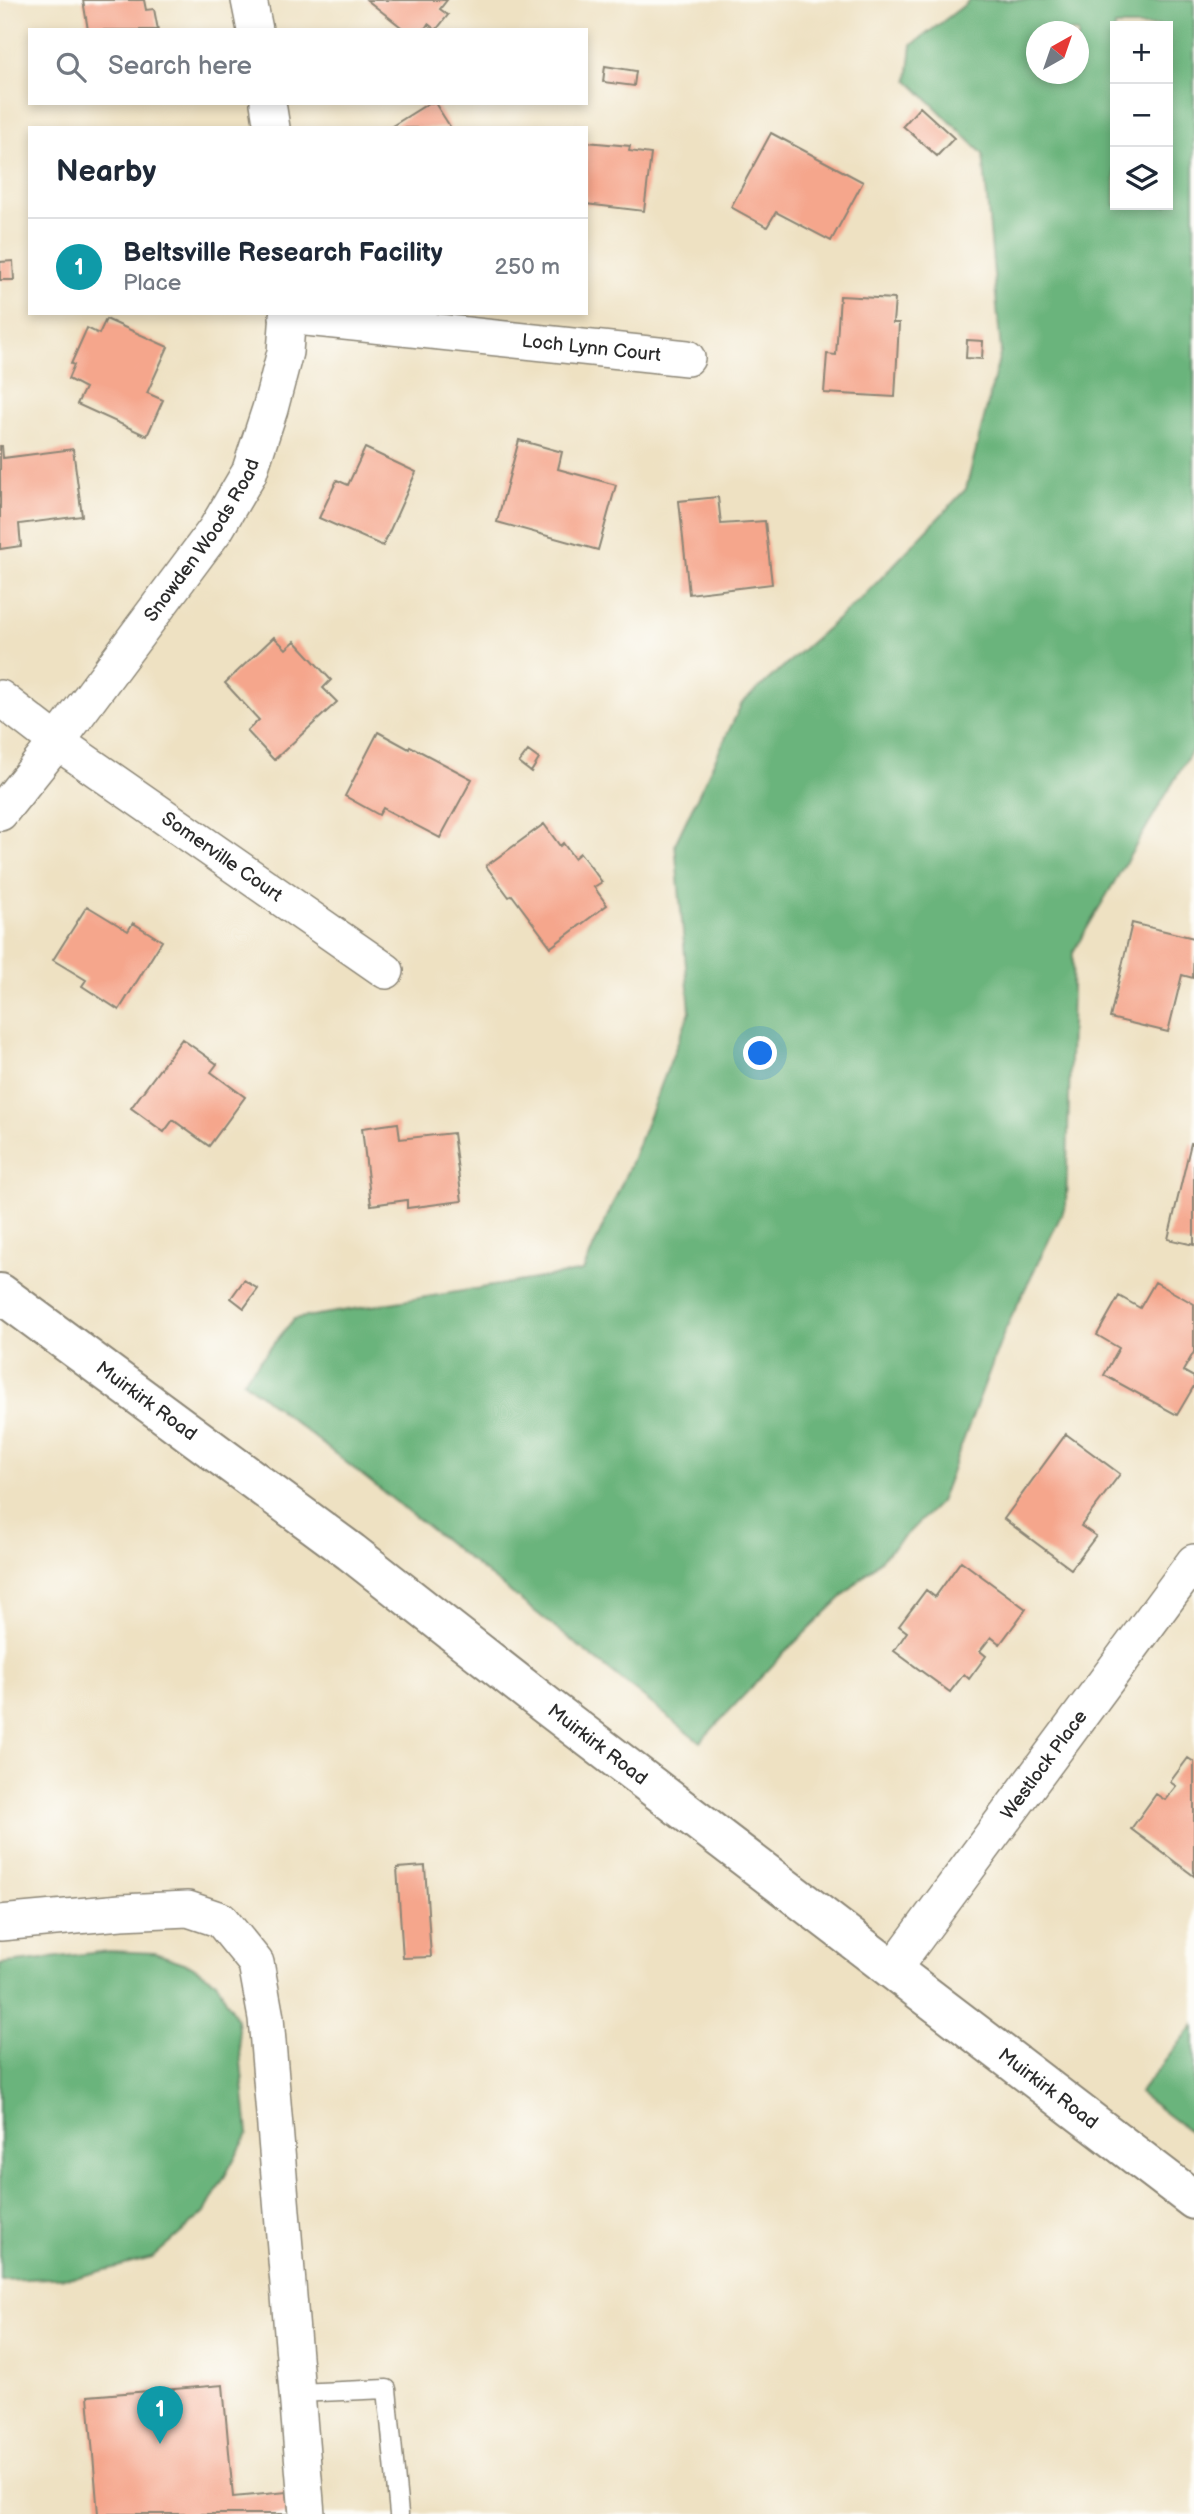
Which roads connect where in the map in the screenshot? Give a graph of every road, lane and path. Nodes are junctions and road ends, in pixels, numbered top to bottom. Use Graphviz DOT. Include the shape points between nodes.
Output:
graph roads {
  1 [pos="249,0"];
  2 [pos="254,28"];
  3 [pos="268,105"];
  4 [pos="272,126"];
  5 [pos="287,315"];
  6 [pos="687,358"];
  7 [pos="0,698"];
  8 [pos="57,742"];
  9 [pos="0,813"];
  10 [pos="386,971"];
  11 [pos="0,1293"];
  12 [pos="1194,1562"];
  13 [pos="0,1923"];
  14 [pos="893,1969"];
  15 [pos="1194,2200"];
  16 [pos="297,2393"];
  17 [pos="307,2514"];
  18 [pos="399,2514"];
  1 -- 2 [label="street"];
  3 -- 4 [label="street"];
  5 -- 6 [label="street, Loch Lynn Court"];
  5 -- 8 [label="street, Snowden Woods Road" via="285,352 249,473 216,529"];
  7 -- 8 [label="street"];
  8 -- 9 [label="street, Snowden Woods Road"];
  8 -- 10 [label="street, Somerville Court"];
  11 -- 14 [label="main road, Muirkirk Road" via="351,1552"];
  12 -- 14 [label="street, Westlock Place"];
  13 -- 16 [label="street" via="188,1909 221,1920 256,1963 266,2018"];
  14 -- 15 [label="main road, Muirkirk Road"];
  16 -- 17 [label="street"];
  16 -- 18 [label="lane" via="387,2389"];
}
